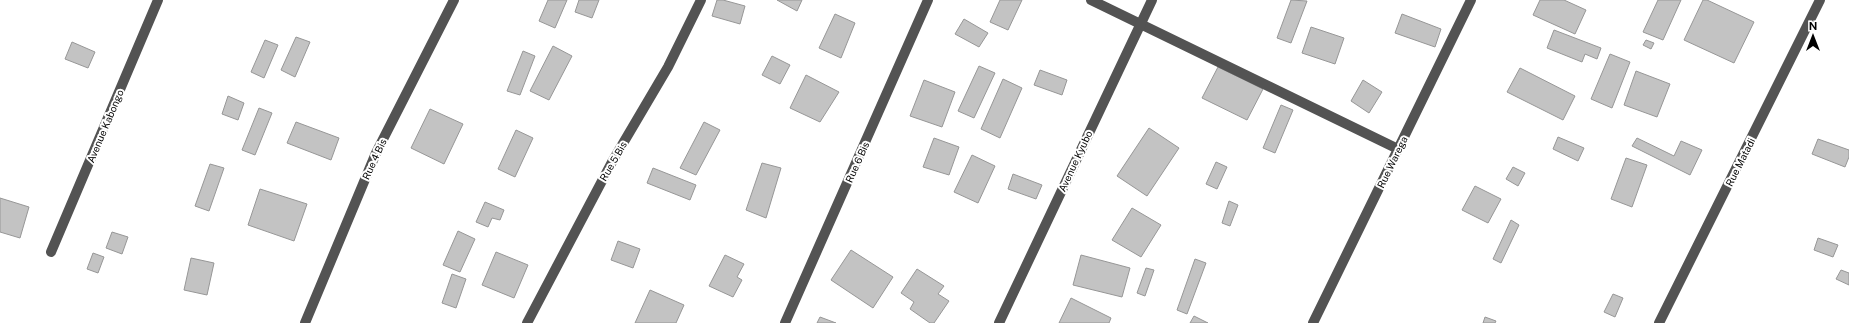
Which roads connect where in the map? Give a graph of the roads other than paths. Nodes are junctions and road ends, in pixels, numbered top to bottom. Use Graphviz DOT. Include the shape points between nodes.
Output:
graph roads {
  1 [pos="158,0"];
  2 [pos="454,0"];
  3 [pos="701,0"];
  4 [pos="928,0"];
  5 [pos="1091,0"];
  6 [pos="1152,0"];
  7 [pos="1471,0"];
  8 [pos="1820,0"];
  9 [pos="1141,23"];
  10 [pos="1398,149"];
  11 [pos="51,252"];
  12 [pos="305,323"];
  13 [pos="527,323"];
  14 [pos="785,323"];
  15 [pos="999,323"];
  16 [pos="1313,323"];
  17 [pos="1659,323"];
  1 -- 11 [label="street, Avenue Kabongo"];
  2 -- 12 [label="street, Rue 4 Bis" via="376,153"];
  3 -- 13 [label="street, Rue 5 Bis" via="668,68 612,162"];
  4 -- 14 [label="street, Rue 6 Bis"];
  5 -- 9 [label="street"];
  6 -- 9 [label="street, Avenue Kyubo"];
  7 -- 10 [label="street, Rue Warega"];
  8 -- 17 [label="street, Rue Matadi"];
  9 -- 10 [label="street"];
  9 -- 15 [label="street, Avenue Kyubo"];
  10 -- 16 [label="street, Rue Warega"];
}
